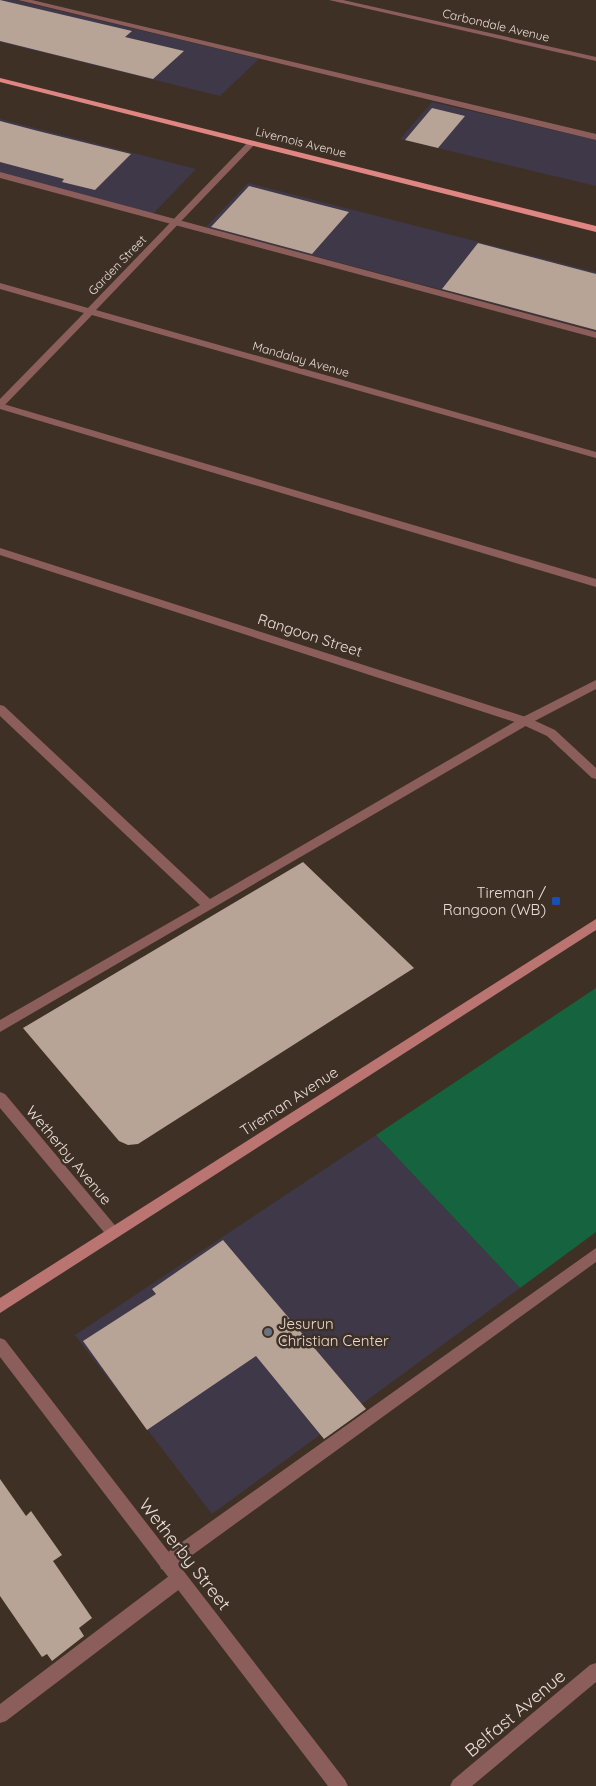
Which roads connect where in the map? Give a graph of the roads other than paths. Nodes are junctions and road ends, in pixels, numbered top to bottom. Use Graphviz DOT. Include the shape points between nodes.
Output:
graph roads {
  1 [pos="22,0"];
  2 [pos="333,0"];
  3 [pos="596,59"];
  4 [pos="0,80"];
  5 [pos="596,137"];
  6 [pos="252,143"];
  7 [pos="0,175"];
  8 [pos="175,223"];
  9 [pos="596,229"];
  10 [pos="0,286"];
  11 [pos="90,312"];
  12 [pos="596,335"];
  13 [pos="0,405"];
  14 [pos="596,455"];
  15 [pos="0,551"];
  16 [pos="596,583"];
  17 [pos="596,684"];
  18 [pos="0,709"];
  19 [pos="525,721"];
  20 [pos="596,775"];
  21 [pos="209,906"];
  22 [pos="596,924"];
  23 [pos="0,1027"];
  24 [pos="0,1098"];
  25 [pos="113,1233"];
  26 [pos="596,1254"];
  27 [pos="0,1306"];
  28 [pos="0,1345"];
  29 [pos="167,1564"];
  30 [pos="180,1579"];
  31 [pos="596,1671"];
  32 [pos="0,1716"];
  33 [pos="339,1786"];
  34 [pos="459,1786"];
  1 -- 5 [label="street"];
  2 -- 3 [label="street, Carbondale Avenue"];
  4 -- 6 [label="main road, Livernois Avenue"];
  6 -- 8 [label="street, Garden Street"];
  6 -- 9 [label="main road, Livernois Avenue"];
  7 -- 8 [label="street"];
  8 -- 11 [label="street, Garden Street"];
  8 -- 12 [label="street"];
  10 -- 11 [label="street, Mandalay Avenue"];
  11 -- 13 [label="street, Garden Street"];
  11 -- 14 [label="street, Mandalay Avenue"];
  13 -- 16 [label="street"];
  15 -- 19 [label="street, Rangoon Street"];
  17 -- 19 [label="street"];
  18 -- 21 [label="street"];
  19 -- 20 [label="street, Rangoon Street" via="551,733"];
  19 -- 21 [label="street"];
  21 -- 23 [label="street"];
  22 -- 25 [label="street, Tireman Avenue"];
  24 -- 25 [label="street, Wetherby Avenue"];
  25 -- 27 [label="street, Tireman Avenue"];
  26 -- 29 [label="street"];
  28 -- 29 [label="street, Wetherby Street"];
  29 -- 30 [label="street, Wetherby Street"];
  30 -- 32 [label="street"];
  30 -- 33 [label="street, Wetherby Street"];
  31 -- 34 [label="street, Belfast Avenue"];
}
